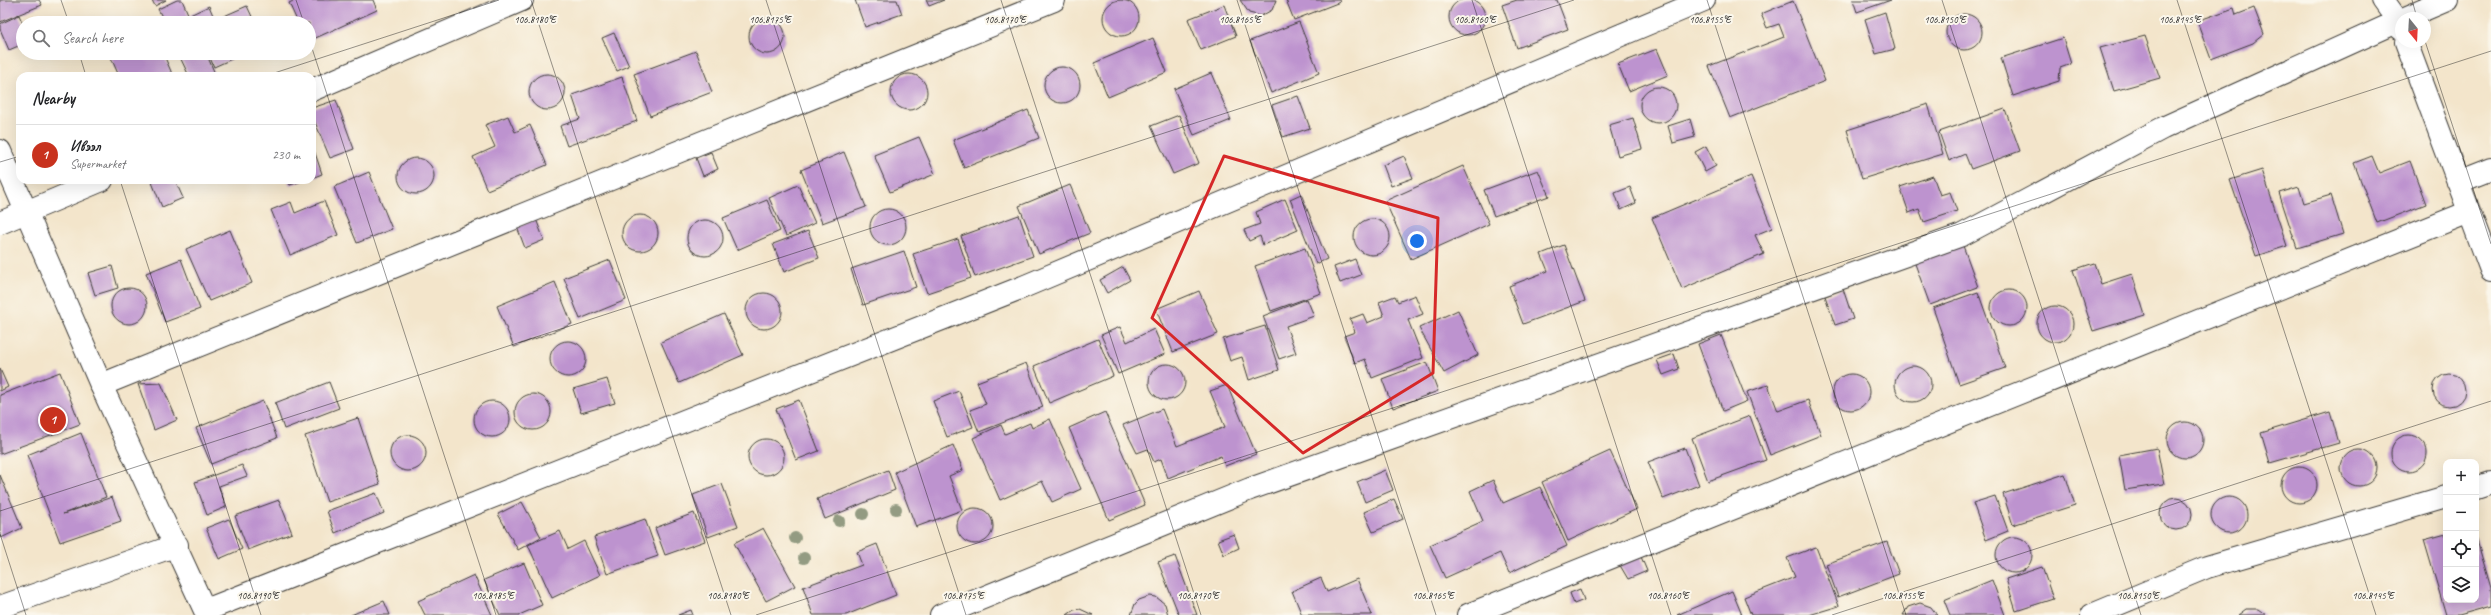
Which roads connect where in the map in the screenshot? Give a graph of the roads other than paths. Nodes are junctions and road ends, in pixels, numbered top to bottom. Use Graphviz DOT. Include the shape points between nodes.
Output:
graph roads {
  1 [pos="522,0"];
  2 [pos="1054,0"];
  3 [pos="1704,0"];
  4 [pos="2382,0"];
  5 [pos="2447,0"];
  6 [pos="2422,12"];
  7 [pos="2395,15"];
  8 [pos="2395,25"];
  9 [pos="2408,48"];
  10 [pos="316,88"];
  11 [pos="0,151"];
  12 [pos="2491,169"];
  13 [pos="2458,182"];
  14 [pos="93,184"];
  15 [pos="2469,212"];
  16 [pos="25,213"];
  17 [pos="0,223"];
  18 [pos="2491,270"];
  19 [pos="101,385"];
  20 [pos="2491,483"];
  21 [pos="2479,487"];
  22 [pos="2443,498"];
  23 [pos="177,545"];
  24 [pos="0,607"];
  25 [pos="207,613"];
  26 [pos="941,615"];
  27 [pos="1468,615"];
  28 [pos="2092,615"];
  1 -- 10 [label="street"];
  2 -- 19 [label="street"];
  3 -- 25 [label="street" via="1023,287"];
  4 -- 7 [label="street"];
  5 -- 6 [label="street"];
  8 -- 26 [label="street" via="2163,128 1962,234 1250,489"];
  9 -- 13 [label="street"];
  11 -- 16 [label="street"];
  12 -- 13 [label="street"];
  13 -- 15 [label="street"];
  14 -- 16 [label="street"];
  15 -- 18 [label="street"];
  15 -- 27 [label="street"];
  16 -- 17 [label="street"];
  16 -- 19 [label="street"];
  19 -- 23 [label="street"];
  20 -- 21 [label="street"];
  22 -- 28 [label="street" via="2207,567"];
  23 -- 24 [label="street"];
  23 -- 25 [label="street"];
}
